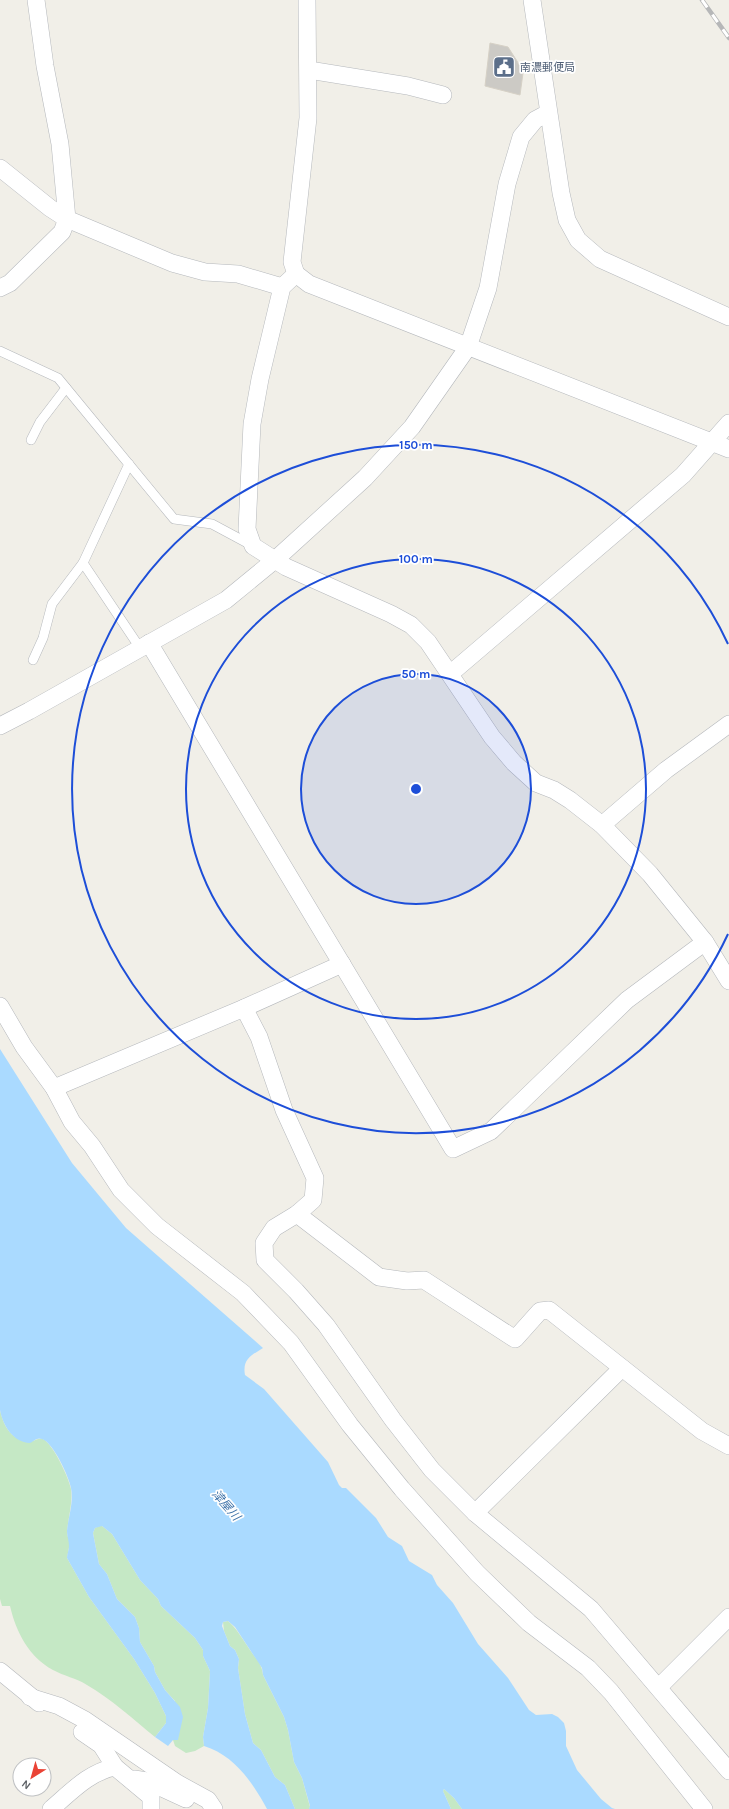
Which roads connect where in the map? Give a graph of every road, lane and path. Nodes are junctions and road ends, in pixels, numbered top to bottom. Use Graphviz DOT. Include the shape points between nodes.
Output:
graph roads {
  1 [pos="36,0"];
  2 [pos="307,0"];
  3 [pos="532,0"];
  4 [pos="309,70"];
  5 [pos="443,95"];
  6 [pos="548,113"];
  7 [pos="0,168"];
  8 [pos="67,219"];
  9 [pos="296,274"];
  10 [pos="282,287"];
  11 [pos="1,289"];
  12 [pos="729,317"];
  13 [pos="468,347"];
  14 [pos="0,351"];
  15 [pos="66,388"];
  16 [pos="729,423"];
  17 [pos="31,440"];
  18 [pos="713,443"];
  19 [pos="729,449"];
  20 [pos="129,464"];
  21 [pos="253,546"];
  22 [pos="276,559"];
  23 [pos="83,563"];
  24 [pos="144,646"];
  25 [pos="33,660"];
  26 [pos="450,674"];
  27 [pos="729,724"];
  28 [pos="0,726"];
  29 [pos="602,825"];
  30 [pos="705,942"];
  31 [pos="342,964"];
  32 [pos="729,980"];
  33 [pos="0,1006"];
  34 [pos="244,1008"];
  35 [pos="54,1088"];
  36 [pos="297,1214"];
  37 [pos="622,1368"];
  38 [pos="729,1446"];
  39 [pos="475,1513"];
  40 [pos="729,1617"];
  41 [pos="0,1672"];
  42 [pos="659,1687"];
  43 [pos="30,1697"];
  44 [pos="115,1767"];
  45 [pos="729,1771"];
  46 [pos="130,1778"];
  47 [pos="51,1809"];
  48 [pos="151,1809"];
  49 [pos="209,1809"];
  50 [pos="214,1809"];
  51 [pos="704,1809"];
  1 -- 8 [label="street" via="60,144"];
  2 -- 4 [label="street"];
  3 -- 6 [label="street"];
  4 -- 5 [label="street" via="408,86"];
  4 -- 9 [label="street" via="308,118 292,262"];
  6 -- 12 [label="street" via="567,220 578,240 600,260"];
  6 -- 13 [label="street" via="535,120 521,137 507,184 488,288"];
  7 -- 8 [label="street"];
  8 -- 10 [label="street" via="172,263 205,272 238,274"];
  8 -- 11 [label="street" via="62,232"];
  9 -- 10 [label="street"];
  9 -- 13 [label="street" via="309,284"];
  10 -- 21 [label="street" via="252,424 247,528"];
  13 -- 18 [label="street"];
  13 -- 22 [label="street" via="412,427 394,447 365,478"];
  14 -- 15 [label="lane" via="58,378"];
  15 -- 17 [label="lane" via="40,422"];
  15 -- 20 [label="lane"];
  16 -- 18 [label="street"];
  18 -- 19 [label="street"];
  18 -- 26 [label="street" via="683,475"];
  20 -- 21 [label="lane" via="174,519 212,524"];
  20 -- 23 [label="lane"];
  21 -- 22 [label="street"];
  22 -- 24 [label="street" via="226,600"];
  22 -- 26 [label="street" via="411,625 428,642"];
  23 -- 24 [label="lane"];
  23 -- 25 [label="lane" via="52,604 43,638"];
  24 -- 28 [label="street"];
  24 -- 31 [label="street"];
  26 -- 29 [label="street" via="492,737 514,762 536,783 570,800"];
  27 -- 29 [label="street" via="666,770"];
  29 -- 30 [label="street" via="650,874"];
  30 -- 31 [label="street" via="627,1000 491,1131 453,1149"];
  30 -- 32 [label="street"];
  31 -- 34 [label="street"];
  33 -- 35 [label="street" via="24,1047"];
  34 -- 35 [label="street"];
  34 -- 36 [label="street" via="259,1037 284,1110 315,1178 313,1200"];
  35 -- 51 [label="street" via="72,1122 92,1146 121,1190 157,1226 243,1292 291,1343 350,1425 402,1489 477,1573 529,1623 588,1668 611,1692"];
  36 -- 37 [label="street" via="379,1277 407,1281 424,1280 515,1340 540,1311 549,1310"];
  36 -- 39 [label="street" via="274,1228 264,1243 264,1260 326,1325 427,1464"];
  37 -- 38 [label="street" via="702,1431"];
  37 -- 39 [label="street"];
  39 -- 42 [label="street" via="591,1609"];
  40 -- 42 [label="street"];
  41 -- 43 [label="street"];
  42 -- 45 [label="street"];
  43 -- 44 [label="street" via="101,1745"];
  43 -- 50 [label="street" via="59,1706 85,1720 177,1783 208,1800"];
  44 -- 46 [label="street"];
  44 -- 47 [label="street" via="102,1769 87,1778"];
  46 -- 48 [label="street" via="151,1796"];
  46 -- 49 [label="street" via="147,1781"];
}
